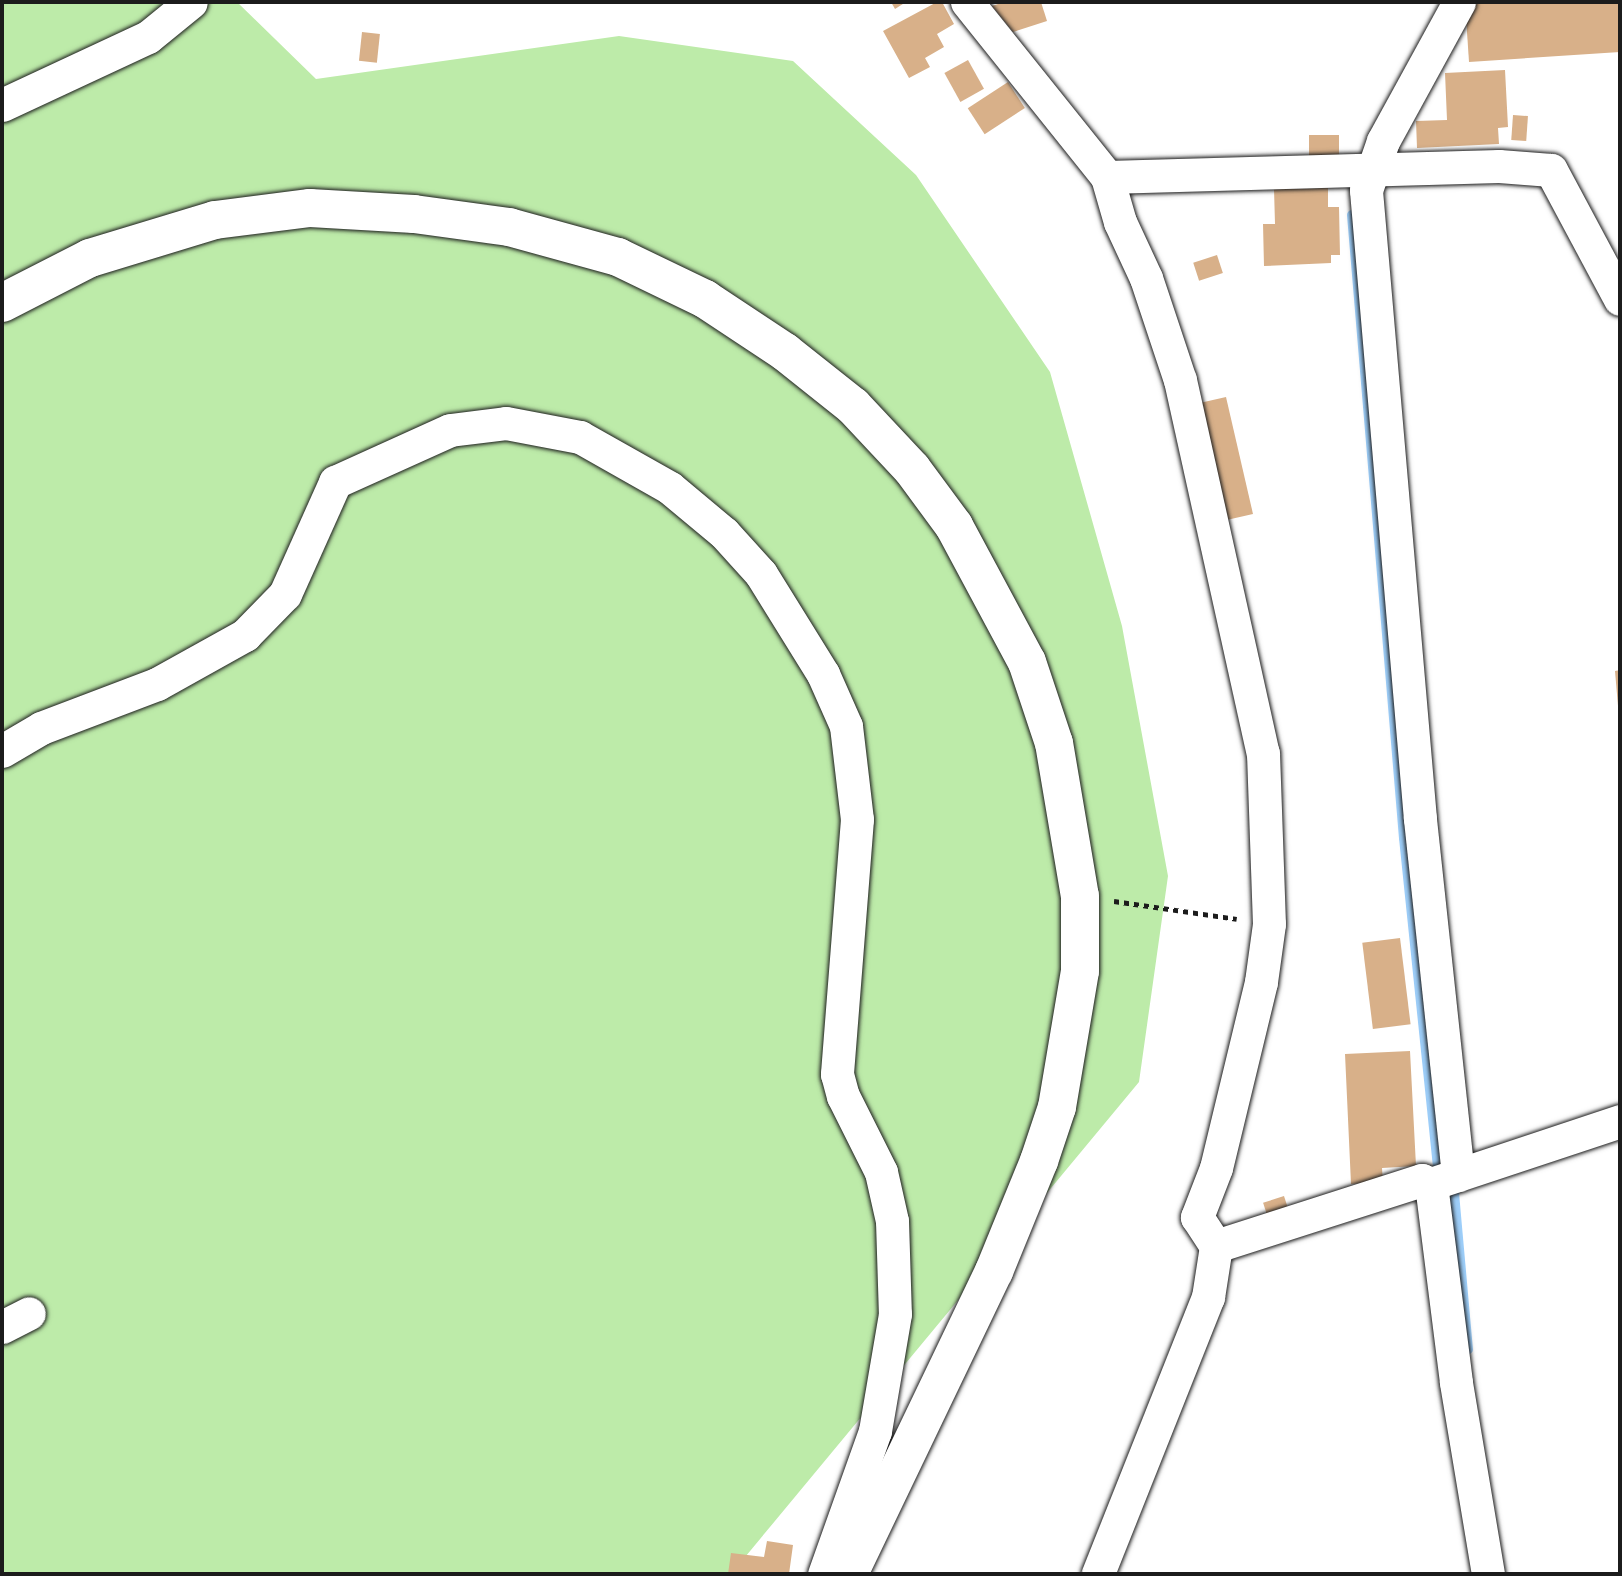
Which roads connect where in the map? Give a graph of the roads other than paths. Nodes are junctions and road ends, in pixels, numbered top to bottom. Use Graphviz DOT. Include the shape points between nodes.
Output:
graph roads {
  1 [pos="191,2"];
  2 [pos="967,2"];
  3 [pos="1460,2"];
  4 [pos="2,105"];
  5 [pos="1361,169"];
  6 [pos="1107,177"];
  7 [pos="1620,299"];
  8 [pos="2,303"];
  9 [pos="2,751"];
  10 [pos="1620,1121"];
  11 [pos="1445,1179"];
  12 [pos="1216,1246"];
  13 [pos="824,1574"];
  14 [pos="849,1574"];
  15 [pos="1098,1574"];
  16 [pos="1488,1574"];
  1 -- 4 [label="street" via="148,37"];
  2 -- 6 [label="street"];
  3 -- 5 [label="street"];
  5 -- 6 [label="street"];
  5 -- 7 [label="street" via="1551,170"];
  5 -- 11 [label="street" via="1420,819"];
  6 -- 12 [label="street" via="1181,380 1264,752 1269,924 1261,982 1216,1168 1196,1217"];
  8 -- 14 [label="street" via="90,258 215,220 310,208 414,214 509,227 618,257 705,299 785,352 853,406 912,469 954,526 992,591 1031,673 1054,743 1080,896 1080,971 1057,1108 1040,1161 994,1271"];
  9 -- 13 [label="street" via="41,728 157,684 245,635 285,594 335,482 450,430 506,423 580,437 670,488 724,533 761,575 823,674 846,726 857,819 837,1074 843,1096 881,1172 892,1221 894,1314 875,1431"];
  10 -- 11 [label="street"];
  11 -- 12 [label="street" via="1422,1180"];
  11 -- 16 [label="street" via="1457,1382"];
  12 -- 15 [label="street" via="1208,1297"];
}
